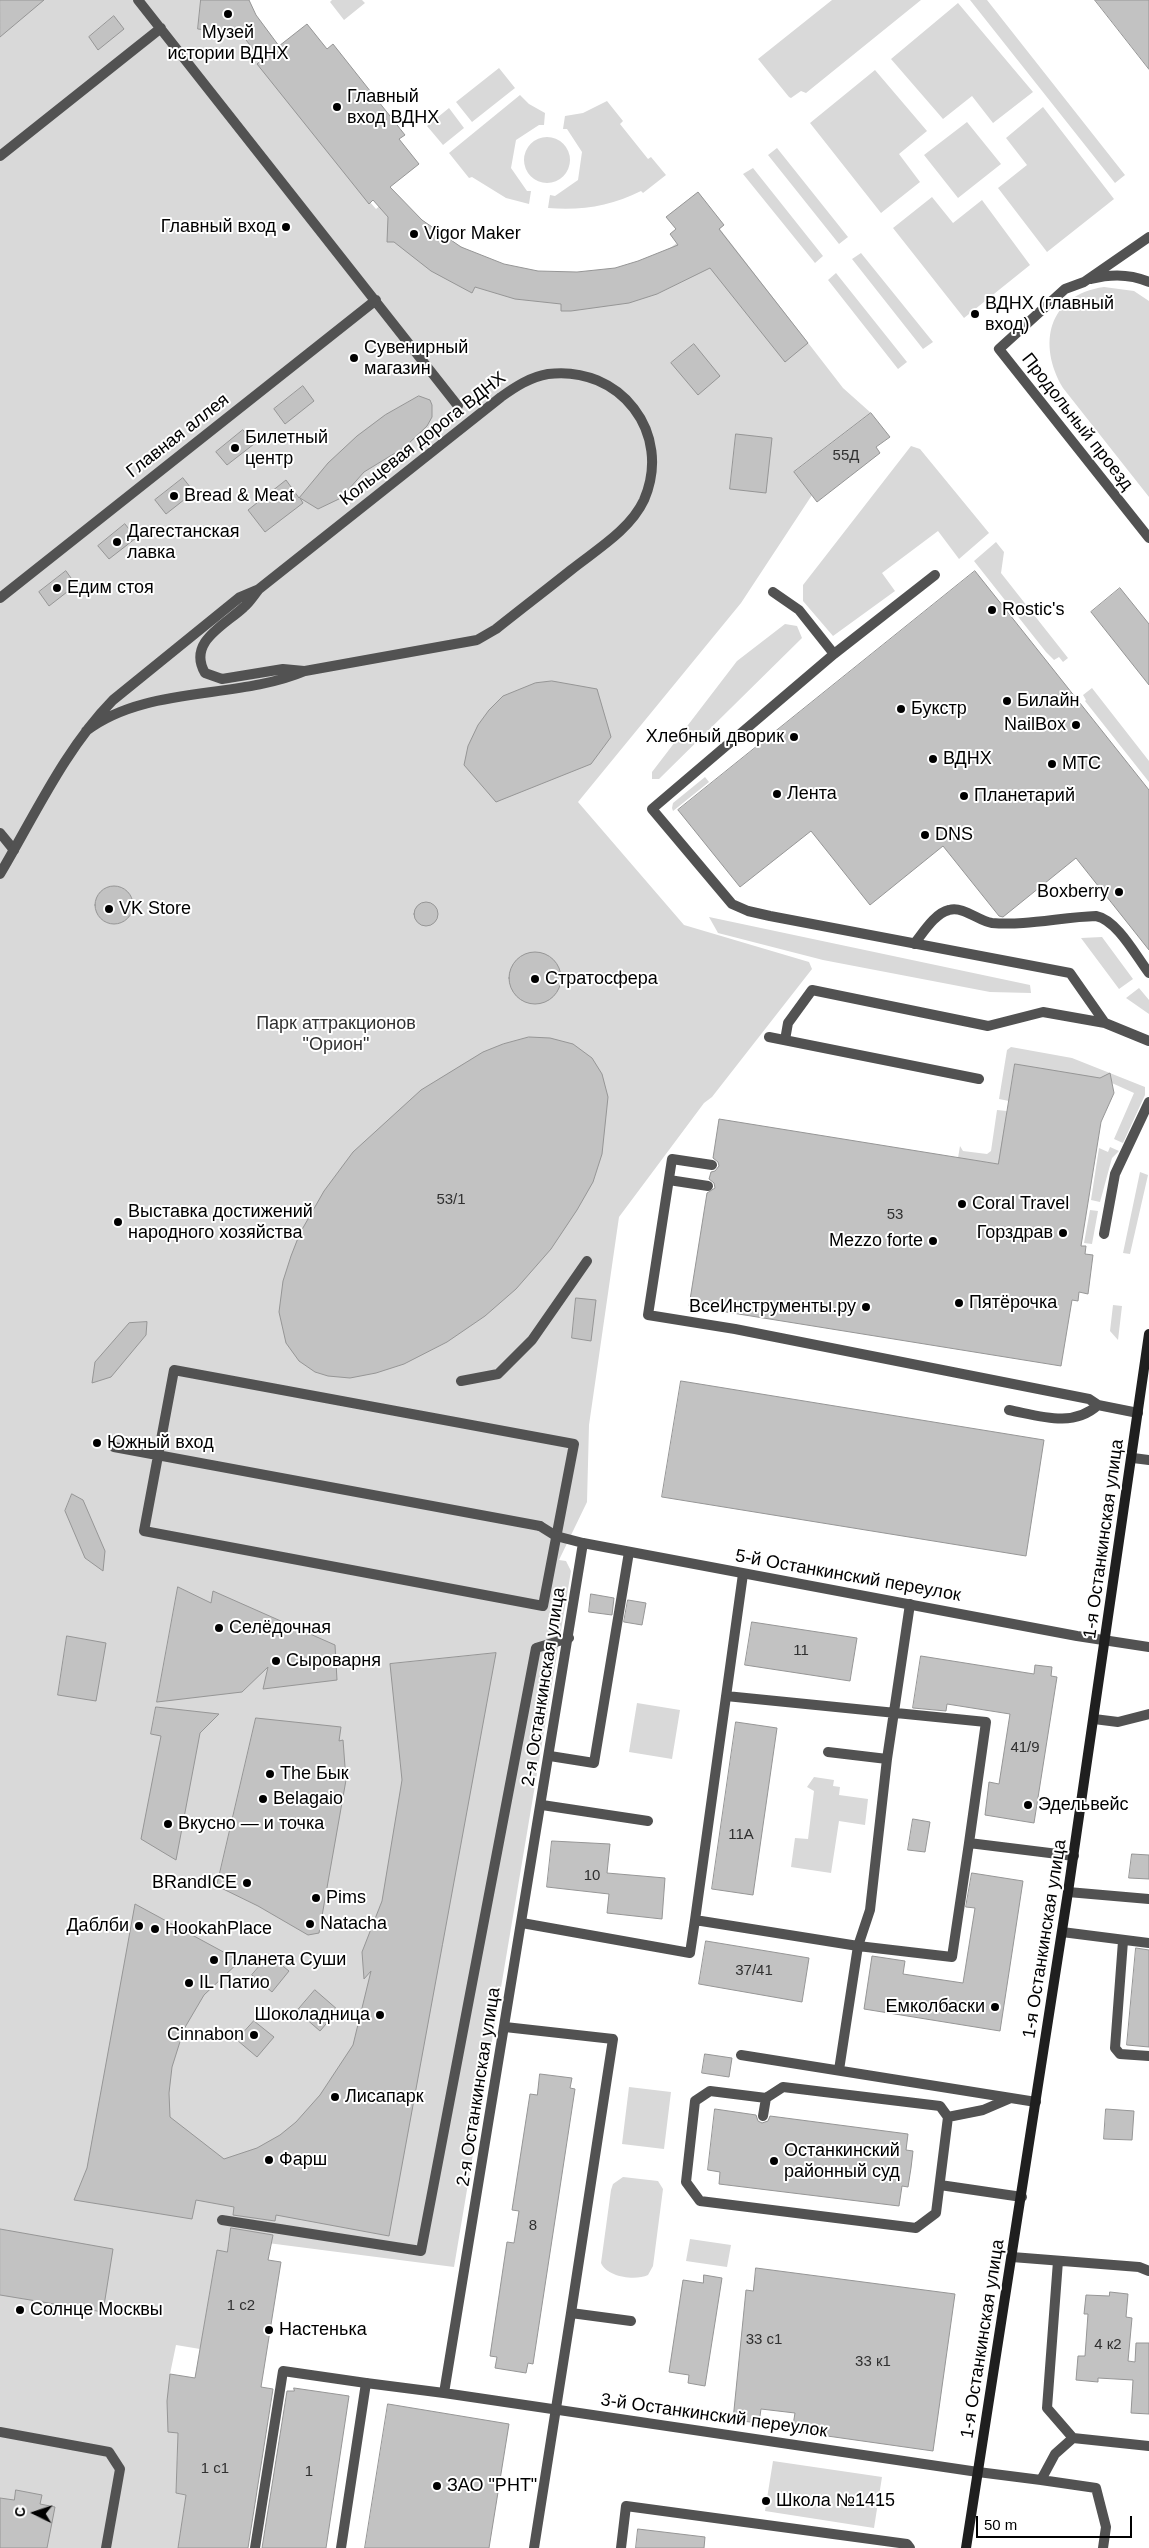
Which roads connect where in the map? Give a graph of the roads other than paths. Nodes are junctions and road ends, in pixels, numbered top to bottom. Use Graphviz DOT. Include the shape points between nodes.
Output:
graph roads {
  1 [pos="138,0"];
  2 [pos="161,28"];
  3 [pos="0,156"];
  4 [pos="1149,237"];
  5 [pos="1084,282"];
  6 [pos="1149,282"];
  7 [pos="376,300"];
  8 [pos="458,406"];
  9 [pos="1149,538"];
  10 [pos="935,575"];
  11 [pos="259,589"];
  12 [pos="773,592"];
  13 [pos="0,598"];
  14 [pos="834,654"];
  15 [pos="305,671"];
  16 [pos="86,731"];
  17 [pos="0,833"];
  18 [pos="14,850"];
  19 [pos="0,874"];
  20 [pos="914,944"];
  21 [pos="1149,973"];
  22 [pos="1105,1023"];
  23 [pos="769,1036"];
  24 [pos="785,1040"];
  25 [pos="1148,1043"];
  26 [pos="979,1079"];
  27 [pos="1149,1102"];
  28 [pos="712,1165"];
  29 [pos="669,1180"];
  30 [pos="708,1186"];
  31 [pos="1104,1234"];
  32 [pos="587,1260"];
  33 [pos="1149,1334"];
  34 [pos="461,1380"];
  35 [pos="1098,1405"];
  36 [pos="1009,1410"];
  37 [pos="1138,1413"];
  38 [pos="114,1447"];
  39 [pos="158,1455"];
  40 [pos="1133,1458"];
  41 [pos="1149,1460"];
  42 [pos="556,1536"];
  43 [pos="583,1543"];
  44 [pos="629,1552"];
  45 [pos="743,1574"];
  46 [pos="910,1604"];
  47 [pos="569,1638"];
  48 [pos="1106,1640"];
  49 [pos="1149,1647"];
  50 [pos="726,1696"];
  51 [pos="894,1712"];
  52 [pos="1149,1714"];
  53 [pos="1094,1719"];
  54 [pos="828,1752"];
  55 [pos="550,1756"];
  56 [pos="887,1759"];
  57 [pos="542,1805"];
  58 [pos="648,1821"];
  59 [pos="969,1843"];
  60 [pos="1074,1856"];
  61 [pos="1068,1892"];
  62 [pos="1149,1899"];
  63 [pos="695,1920"];
  64 [pos="522,1923"];
  65 [pos="1062,1932"];
  66 [pos="1123,1941"];
  67 [pos="1149,1943"];
  68 [pos="858,1946"];
  69 [pos="505,2026"];
  70 [pos="741,2055"];
  71 [pos="1149,2056"];
  72 [pos="839,2070"];
  73 [pos="766,2098"];
  74 [pos="1011,2098"];
  75 [pos="1036,2102"];
  76 [pos="764,2116"];
  77 [pos="948,2118"];
  78 [pos="940,2185"];
  79 [pos="1022,2197"];
  80 [pos="222,2220"];
  81 [pos="1012,2257"];
  82 [pos="1058,2261"];
  83 [pos="1149,2271"];
  84 [pos="572,2313"];
  85 [pos="631,2321"];
  86 [pos="366,2383"];
  87 [pos="444,2393"];
  88 [pos="556,2410"];
  89 [pos="0,2432"];
  90 [pos="1073,2438"];
  91 [pos="1149,2446"];
  92 [pos="978,2472"];
  93 [pos="1040,2480"];
  94 [pos="106,2548"];
  95 [pos="255,2548"];
  96 [pos="341,2548"];
  97 [pos="534,2548"];
  98 [pos="621,2548"];
  99 [pos="910,2548"];
  100 [pos="966,2548"];
  101 [pos="1103,2548"];
  1 -- 2 [label="street"];
  2 -- 3 [label="street"];
  2 -- 7 [label="street"];
  4 -- 5 [label="street"];
  5 -- 6 [label="street" via="1104,276 1119,276"];
  5 -- 9 [label="street, Продольный проезд" via="1064,289 999,349"];
  7 -- 8 [label="street"];
  7 -- 13 [label="street, Главная аллея"];
  10 -- 14 [label="street"];
  11 -- 15 [label="street" via="246,606 202,647 199,657 205,673 222,678 283,669"];
  11 -- 15 [label="street, Кольцевая дорога ВДНХ" via="501,397 530,380 548,374 583,375 626,399 644,423 650,437 652,469 644,500 636,513 603,545 496,629 466,643"];
  11 -- 16 [label="street, Кольцевая дорога ВДНХ" via="240,597 124,690"];
  12 -- 14 [label="street" via="799,610"];
  14 -- 20 [label="street" via="652,809 732,904 770,916"];
  15 -- 16 [label="street, Кольцевая дорога ВДНХ" via="285,680 135,707 110,716"];
  16 -- 18 [label="street, Кольцевая дорога ВДНХ"];
  17 -- 18 [label="street"];
  18 -- 19 [label="street, Кольцевая дорога ВДНХ"];
  20 -- 21 [label="street" via="938,917 949,910 1000,923 1096,916 1114,927"];
  20 -- 22 [label="street" via="1070,973"];
  22 -- 24 [label="street" via="1043,1012 988,1026 812,990 788,1022"];
  22 -- 25 [label="street"];
  23 -- 24 [label="street"];
  24 -- 26 [label="street"];
  27 -- 31 [label="street" via="1115,1174"];
  28 -- 29 [label="street" via="672,1159"];
  29 -- 30 [label="street"];
  29 -- 35 [label="street" via="648,1315 1050,1391 1089,1399"];
  32 -- 34 [label="street" via="532,1340 498,1374"];
  33 -- 37 [label="street, 1-я Останкинская улица"];
  35 -- 36 [label="street" via="1088,1414 1061,1419"];
  35 -- 37 [label="street"];
  37 -- 40 [label="street, 1-я Останкинская улица"];
  38 -- 39 [label="street"];
  39 -- 42 [label="street, 5-й Останкинский переулок" via="540,1526"];
  39 -- 42 [label="street" via="144,1531 543,1606"];
  39 -- 42 [label="street" via="174,1370 574,1444"];
  40 -- 41 [label="street"];
  40 -- 48 [label="street, 1-я Останкинская улица"];
  42 -- 43 [label="street, 5-й Останкинский переулок"];
  43 -- 44 [label="street, 5-й Останкинский переулок"];
  43 -- 47 [label="street, 2-я Останкинская улица"];
  44 -- 45 [label="street, 5-й Останкинский переулок"];
  44 -- 55 [label="street" via="594,1762"];
  45 -- 46 [label="street, 5-й Останкинский переулок"];
  45 -- 50 [label="street"];
  46 -- 48 [label="street, 5-й Останкинский переулок"];
  46 -- 51 [label="street"];
  47 -- 55 [label="street, 2-я Останкинская улица"];
  47 -- 80 [label="street" via="536,1648 421,2251"];
  48 -- 49 [label="street, 5-й Останкинский переулок"];
  48 -- 53 [label="street, 1-я Останкинская улица"];
  50 -- 51 [label="street"];
  50 -- 63 [label="street"];
  51 -- 56 [label="street"];
  51 -- 59 [label="street" via="986,1722"];
  52 -- 53 [label="street" via="1118,1722"];
  53 -- 60 [label="street, 1-я Останкинская улица"];
  54 -- 56 [label="street"];
  55 -- 57 [label="street, 2-я Останкинская улица"];
  56 -- 68 [label="street" via="870,1910"];
  57 -- 58 [label="street"];
  57 -- 64 [label="street, 2-я Останкинская улица"];
  59 -- 60 [label="street"];
  59 -- 68 [label="street" via="952,1957"];
  60 -- 61 [label="street, 1-я Останкинская улица"];
  61 -- 62 [label="street"];
  61 -- 65 [label="street, 1-я Останкинская улица"];
  63 -- 64 [label="street" via="690,1953"];
  63 -- 68 [label="street"];
  64 -- 69 [label="street, 2-я Останкинская улица"];
  65 -- 66 [label="street"];
  65 -- 75 [label="street, 1-я Останкинская улица"];
  66 -- 67 [label="street"];
  66 -- 71 [label="street" via="1115,2048 1120,2054"];
  68 -- 72 [label="street"];
  69 -- 84 [label="street" via="613,2039"];
  69 -- 87 [label="street, 2-я Останкинская улица"];
  70 -- 72 [label="street"];
  72 -- 74 [label="street"];
  73 -- 76 [label="street"];
  73 -- 77 [label="street" via="783,2087 940,2106"];
  73 -- 78 [label="street" via="710,2091 695,2101 686,2182 700,2201 916,2228 936,2213"];
  74 -- 75 [label="street"];
  74 -- 77 [label="street" via="983,2110"];
  75 -- 79 [label="street, 1-я Останкинская улица"];
  77 -- 78 [label="street"];
  78 -- 79 [label="street"];
  79 -- 81 [label="street, 1-я Останкинская улица"];
  81 -- 82 [label="street"];
  81 -- 92 [label="street, 1-я Останкинская улица"];
  82 -- 83 [label="street" via="1139,2267"];
  82 -- 90 [label="street" via="1047,2408"];
  84 -- 85 [label="street"];
  84 -- 88 [label="street"];
  86 -- 87 [label="street"];
  86 -- 95 [label="street" via="283,2372"];
  86 -- 96 [label="street"];
  87 -- 88 [label="street, 3-й Останкинский переулок"];
  88 -- 92 [label="street, 3-й Останкинский переулок"];
  88 -- 97 [label="street"];
  89 -- 94 [label="street" via="109,2452 120,2469"];
  90 -- 91 [label="street"];
  90 -- 93 [label="street" via="1055,2454"];
  92 -- 93 [label="street, 3-й Останкинский переулок"];
  92 -- 100 [label="street, 1-я Останкинская улица"];
  93 -- 101 [label="street, 3-й Останкинский переулок" via="1096,2488 1106,2527"];
  98 -- 99 [label="street" via="626,2506 907,2544"];
}
